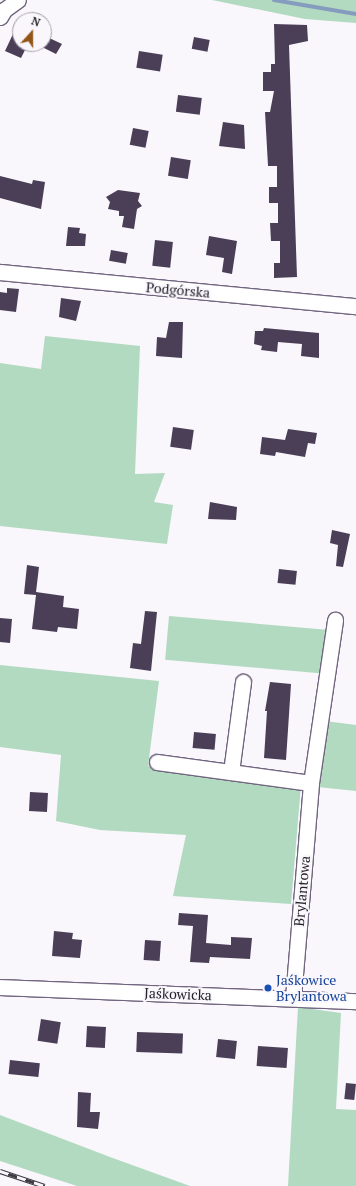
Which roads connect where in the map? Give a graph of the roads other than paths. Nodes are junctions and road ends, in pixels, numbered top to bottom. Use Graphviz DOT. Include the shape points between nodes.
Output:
graph roads {
  1 [pos="18,0"];
  2 [pos="0,17"];
  3 [pos="0,272"];
  4 [pos="356,306"];
  5 [pos="335,620"];
  6 [pos="243,682"];
  7 [pos="157,762"];
  8 [pos="231,772"];
  9 [pos="311,783"];
  10 [pos="0,987"];
  11 [pos="293,998"];
  12 [pos="356,1001"];
  1 -- 2 [label="street" via="4,10"];
  3 -- 4 [label="street, Podgórska"];
  5 -- 9 [label="street, Brylantowa"];
  6 -- 8 [label="street"];
  7 -- 8 [label="street"];
  8 -- 9 [label="street"];
  9 -- 11 [label="street, Brylantowa"];
  10 -- 11 [label="street, Jaśkowicka"];
  11 -- 12 [label="street, Jaśkowicka"];
}
